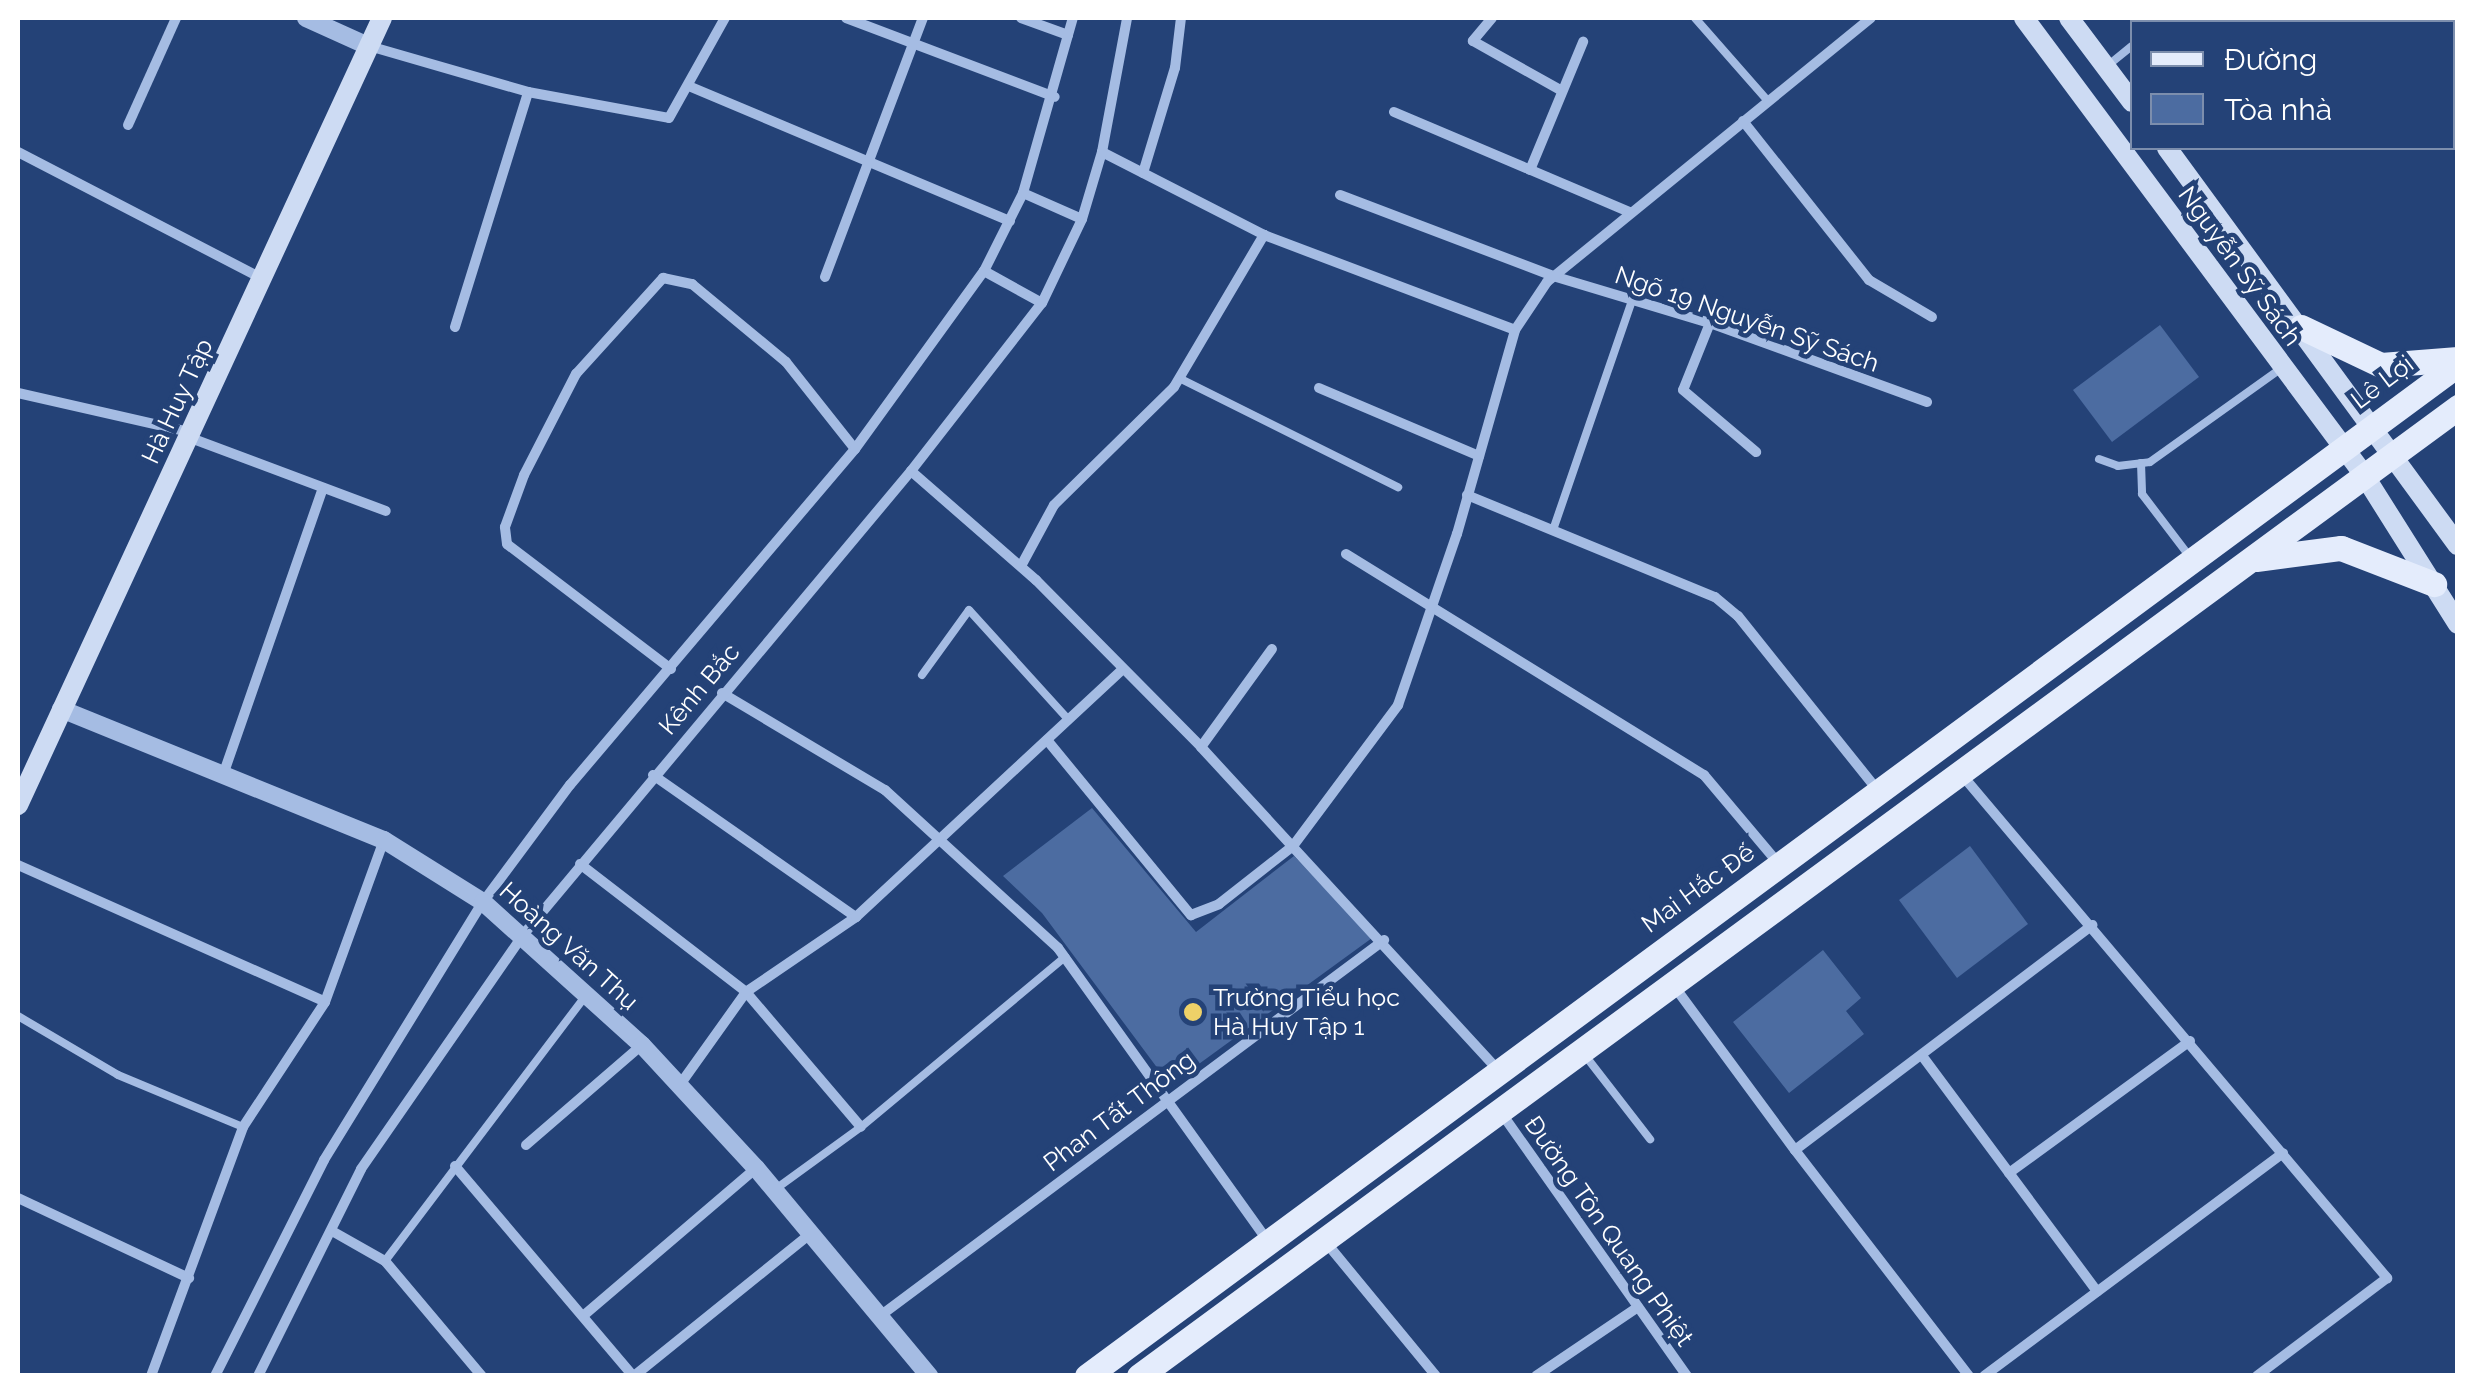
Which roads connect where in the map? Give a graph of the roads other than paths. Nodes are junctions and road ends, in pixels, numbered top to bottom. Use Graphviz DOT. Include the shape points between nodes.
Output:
graph roads {
  1 [pos="176,18"];
  2 [pos="306,18"];
  3 [pos="382,18"];
  4 [pos="725,18"];
  5 [pos="846,18"];
  6 [pos="922,18"];
  7 [pos="1021,18"];
  8 [pos="1073,18"];
  9 [pos="1127,18"];
  10 [pos="1181,18"];
  11 [pos="1492,18"];
  12 [pos="1695,18"];
  13 [pos="1871,18"];
  14 [pos="2069,18"];
  15 [pos="2030,20"];
  16 [pos="1068,35"];
  17 [pos="1583,42"];
  18 [pos="914,44"];
  19 [pos="368,46"];
  20 [pos="2130,48"];
  21 [pos="2106,67"];
  22 [pos="691,87"];
  23 [pos="1562,91"];
  24 [pos="528,92"];
  25 [pos="1055,97"];
  26 [pos="2130,99"];
  27 [pos="1768,102"];
  28 [pos="1394,112"];
  29 [pos="1743,121"];
  30 [pos="128,125"];
  31 [pos="2169,150"];
  32 [pos="18,152"];
  33 [pos="1102,152"];
  34 [pos="870,164"];
  35 [pos="1530,170"];
  36 [pos="1143,172"];
  37 [pos="2190,178"];
  38 [pos="1023,192"];
  39 [pos="1340,195"];
  40 [pos="2160,198"];
  41 [pos="1630,212"];
  42 [pos="1082,219"];
  43 [pos="1010,221"];
  44 [pos="1264,234"];
  45 [pos="984,271"];
  46 [pos="1554,276"];
  47 [pos="825,277"];
  48 [pos="261,278"];
  49 [pos="1632,300"];
  50 [pos="1042,303"];
  51 [pos="1932,317"];
  52 [pos="1710,324"];
  53 [pos="456,327"];
  54 [pos="2301,327"];
  55 [pos="1515,330"];
  56 [pos="2458,361"];
  57 [pos="2283,366"];
  58 [pos="1179,378"];
  59 [pos="1319,388"];
  60 [pos="18,393"];
  61 [pos="1927,402"];
  62 [pos="2458,407"];
  63 [pos="2372,426"];
  64 [pos="189,434"];
  65 [pos="855,449"];
  66 [pos="2344,449"];
  67 [pos="1756,452"];
  68 [pos="2394,454"];
  69 [pos="1479,456"];
  70 [pos="2099,459"];
  71 [pos="2141,463"];
  72 [pos="911,471"];
  73 [pos="2364,476"];
  74 [pos="1398,487"];
  75 [pos="323,488"];
  76 [pos="1467,495"];
  77 [pos="386,511"];
  78 [pos="1553,530"];
  79 [pos="2458,544"];
  80 [pos="1346,554"];
  81 [pos="2192,560"];
  82 [pos="2251,560"];
  83 [pos="1021,566"];
  84 [pos="2434,584"];
  85 [pos="1432,611"];
  86 [pos="2458,624"];
  87 [pos="1272,648"];
  88 [pos="672,669"];
  89 [pos="1121,671"];
  90 [pos="922,675"];
  91 [pos="722,693"];
  92 [pos="61,709"];
  93 [pos="1068,719"];
  94 [pos="1046,740"];
  95 [pos="1201,747"];
  96 [pos="1961,774"];
  97 [pos="223,775"];
  98 [pos="653,775"];
  99 [pos="1879,792"];
  100 [pos="18,806"];
  101 [pos="940,839"];
  102 [pos="384,840"];
  103 [pos="1293,846"];
  104 [pos="580,864"];
  105 [pos="1780,864"];
  106 [pos="18,865"];
  107 [pos="483,902"];
  108 [pos="856,917"];
  109 [pos="2093,925"];
  110 [pos="523,935"];
  111 [pos="1384,940"];
  112 [pos="1065,957"];
  113 [pos="1672,984"];
  114 [pos="746,992"];
  115 [pos="587,994"];
  116 [pos="325,1002"];
  117 [pos="18,1016"];
  118 [pos="2190,1041"];
  119 [pos="642,1045"];
  120 [pos="1582,1050"];
  121 [pos="1923,1057"];
  122 [pos="1500,1071"];
  123 [pos="679,1086"];
  124 [pos="1166,1099"];
  125 [pos="1500,1110"];
  126 [pos="243,1127"];
  127 [pos="862,1128"];
  128 [pos="1650,1140"];
  129 [pos="526,1145"];
  130 [pos="1795,1150"];
  131 [pos="2283,1154"];
  132 [pos="454,1166"];
  133 [pos="756,1168"];
  134 [pos="2009,1173"];
  135 [pos="774,1190"];
  136 [pos="18,1198"];
  137 [pos="332,1231"];
  138 [pos="811,1233"];
  139 [pos="1323,1240"];
  140 [pos="1268,1242"];
  141 [pos="384,1260"];
  142 [pos="190,1278"];
  143 [pos="2097,1292"];
  144 [pos="1638,1307"];
  145 [pos="583,1316"];
  146 [pos="880,1316"];
  147 [pos="1167,1316"];
  148 [pos="1186,1341"];
  149 [pos="151,1376"];
  150 [pos="215,1376"];
  151 [pos="258,1376"];
  152 [pos="482,1376"];
  153 [pos="634,1376"];
  154 [pos="930,1376"];
  155 [pos="1087,1376"];
  156 [pos="1139,1376"];
  157 [pos="1436,1376"];
  158 [pos="1536,1376"];
  159 [pos="1686,1376"];
  160 [pos="1968,1376"];
  161 [pos="1984,1376"];
  162 [pos="2256,1376"];
  1 -- 30 [label="street"];
  2 -- 19 [label="street"];
  3 -- 19 [label="main road, Hà Huy Tập"];
  4 -- 22 [label="street"];
  5 -- 18 [label="street"];
  6 -- 18 [label="street"];
  7 -- 16 [label="street"];
  8 -- 16 [label="street, Kênh Bắc"];
  9 -- 33 [label="street, Kênh Bắc"];
  10 -- 36 [label="street" via="1176,68"];
  11 -- 23 [label="street" via="1473,41"];
  12 -- 27 [label="lane"];
  13 -- 27 [label="street"];
  14 -- 21 [label="main road"];
  15 -- 40 [label="main road, Nguyễn Sỹ Sách"];
  16 -- 25 [label="street, Kênh Bắc"];
  17 -- 23 [label="street"];
  18 -- 25 [label="street"];
  18 -- 34 [label="street"];
  19 -- 24 [label="street"];
  19 -- 48 [label="main road, Hà Huy Tập"];
  20 -- 21 [label="lane"];
  21 -- 26 [label="main road"];
  22 -- 24 [label="street" via="669,118 649,119"];
  22 -- 34 [label="street"];
  23 -- 35 [label="street"];
  24 -- 53 [label="street"];
  25 -- 38 [label="street, Kênh Bắc"];
  27 -- 29 [label="street"];
  28 -- 35 [label="street"];
  29 -- 41 [label="street"];
  29 -- 51 [label="street" via="1870,280"];
  31 -- 37 [label="main road, Nguyễn Sỹ Sách"];
  32 -- 48 [label="street"];
  33 -- 36 [label="street"];
  33 -- 42 [label="street, Kênh Bắc"];
  34 -- 43 [label="street"];
  34 -- 47 [label="street"];
  35 -- 41 [label="street"];
  36 -- 44 [label="street"];
  37 -- 40 [label="main road"];
  37 -- 54 [label="main road, Nguyễn Sỹ Sách"];
  38 -- 42 [label="street"];
  38 -- 43 [label="street, Kênh Bắc"];
  39 -- 46 [label="street, Ngõ 19 Nguyễn Sỹ Sách"];
  40 -- 57 [label="main road, Nguyễn Sỹ Sách"];
  41 -- 46 [label="street"];
  42 -- 50 [label="street, Kênh Bắc"];
  43 -- 45 [label="street, Kênh Bắc"];
  44 -- 55 [label="street"];
  44 -- 58 [label="street"];
  45 -- 50 [label="street"];
  45 -- 65 [label="street, Kênh Bắc"];
  46 -- 49 [label="street, Ngõ 19 Nguyễn Sỹ Sách"];
  46 -- 55 [label="street"];
  48 -- 64 [label="main road, Hà Huy Tập"];
  49 -- 52 [label="street, Ngõ 19 Nguyễn Sỹ Sách"];
  49 -- 78 [label="lane"];
  50 -- 72 [label="street, Kênh Bắc"];
  52 -- 61 [label="street, Ngõ 19 Nguyễn Sỹ Sách"];
  52 -- 67 [label="street" via="1683,390"];
  54 -- 56 [label="main road" via="2381,365"];
  54 -- 63 [label="main road, Nguyễn Sỹ Sách"];
  55 -- 69 [label="street"];
  56 -- 63 [label="main road, Lê Lợi"];
  57 -- 66 [label="main road, Nguyễn Sỹ Sách"];
  57 -- 71 [label="lane"];
  58 -- 74 [label="lane"];
  58 -- 83 [label="street" via="1054,505"];
  59 -- 69 [label="street"];
  60 -- 64 [label="street"];
  62 -- 68 [label="main road"];
  63 -- 66 [label="main road, Lê Lợi"];
  63 -- 68 [label="main road, Nguyễn Sỹ Sách"];
  64 -- 75 [label="street"];
  64 -- 92 [label="main road, Hà Huy Tập"];
  65 -- 88 [label="street, Kênh Bắc"];
  65 -- 88 [label="street" via="786,362 692,284 663,278 576,374 505,527 508,544"];
  66 -- 73 [label="main road, Nguyễn Sỹ Sách"];
  66 -- 81 [label="main road, Mai Hắc Đế"];
  68 -- 73 [label="main road"];
  68 -- 79 [label="main road, Nguyễn Sỹ Sách"];
  69 -- 76 [label="street"];
  70 -- 71 [label="lane" via="2118,466"];
  71 -- 81 [label="lane" via="2142,494"];
  72 -- 83 [label="street"];
  72 -- 91 [label="street, Kênh Bắc"];
  73 -- 82 [label="main road"];
  73 -- 84 [label="main road, Nguyễn Sỹ Sách"];
  75 -- 77 [label="street"];
  75 -- 97 [label="street"];
  76 -- 78 [label="street"];
  76 -- 85 [label="street"];
  78 -- 99 [label="street" via="1715,596"];
  80 -- 85 [label="street"];
  81 -- 99 [label="main road, Mai Hắc Đế"];
  82 -- 84 [label="main road" via="2341,548"];
  82 -- 96 [label="main road"];
  83 -- 89 [label="street"];
  84 -- 86 [label="main road, Nguyễn Sỹ Sách"];
  85 -- 103 [label="street" via="1398,705"];
  85 -- 105 [label="street" via="1528,661 1704,775"];
  87 -- 95 [label="street"];
  88 -- 107 [label="street, Kênh Bắc" via="570,785"];
  89 -- 93 [label="street"];
  89 -- 95 [label="street"];
  90 -- 93 [label="lane" via="969,610"];
  91 -- 98 [label="street, Kênh Bắc"];
  91 -- 101 [label="street" via="885,790"];
  92 -- 97 [label="street, Hoàng Văn Thụ"];
  92 -- 100 [label="main road, Hà Huy Tập"];
  93 -- 94 [label="street"];
  94 -- 101 [label="street"];
  94 -- 103 [label="street" via="1191,915 1219,904"];
  95 -- 103 [label="street"];
  96 -- 109 [label="street"];
  96 -- 113 [label="main road"];
  97 -- 102 [label="street, Hoàng Văn Thụ"];
  98 -- 104 [label="street, Kênh Bắc"];
  98 -- 108 [label="street"];
  99 -- 105 [label="main road, Mai Hắc Đế"];
  101 -- 108 [label="street"];
  101 -- 112 [label="street"];
  102 -- 107 [label="street, Hoàng Văn Thụ"];
  102 -- 116 [label="street"];
  103 -- 111 [label="street"];
  104 -- 110 [label="street, Kênh Bắc"];
  104 -- 114 [label="street"];
  105 -- 122 [label="main road, Mai Hắc Đế"];
  106 -- 116 [label="street"];
  107 -- 110 [label="street, Hoàng Văn Thụ"];
  107 -- 150 [label="street, Kênh Bắc" via="324,1160"];
  108 -- 114 [label="street"];
  109 -- 118 [label="street"];
  109 -- 121 [label="street"];
  110 -- 115 [label="street, Hoàng Văn Thụ"];
  110 -- 137 [label="street, Kênh Bắc" via="361,1169"];
  111 -- 122 [label="street"];
  111 -- 124 [label="street, Phan Tất Thông"];
  112 -- 124 [label="street"];
  112 -- 127 [label="lane"];
  113 -- 120 [label="main road"];
  113 -- 130 [label="street"];
  114 -- 123 [label="street"];
  114 -- 127 [label="street"];
  115 -- 119 [label="street, Hoàng Văn Thụ"];
  115 -- 132 [label="lane"];
  116 -- 126 [label="street"];
  117 -- 126 [label="lane" via="118,1076"];
  118 -- 131 [label="street"];
  118 -- 134 [label="street"];
  119 -- 123 [label="street, Hoàng Văn Thụ"];
  119 -- 129 [label="street"];
  120 -- 125 [label="main road"];
  120 -- 128 [label="lane"];
  121 -- 130 [label="street"];
  121 -- 134 [label="street"];
  122 -- 140 [label="main road, Mai Hắc Đế"];
  123 -- 133 [label="street, Hoàng Văn Thụ"];
  124 -- 140 [label="street"];
  124 -- 146 [label="street, Phan Tất Thông"];
  125 -- 139 [label="main road"];
  125 -- 144 [label="street, Đường Tôn Quang Phiệt"];
  126 -- 142 [label="street"];
  127 -- 135 [label="lane"];
  130 -- 160 [label="street"];
  131 -- 143 [label="street"];
  131 -- 162 [label="street" via="2387,1278"];
  132 -- 141 [label="lane"];
  132 -- 145 [label="street"];
  133 -- 135 [label="street, Hoàng Văn Thụ"];
  133 -- 145 [label="street"];
  134 -- 143 [label="street"];
  135 -- 138 [label="street, Hoàng Văn Thụ"];
  136 -- 142 [label="street"];
  137 -- 141 [label="street"];
  137 -- 151 [label="street, Kênh Bắc"];
  138 -- 146 [label="street, Hoàng Văn Thụ"];
  138 -- 153 [label="street"];
  139 -- 148 [label="main road"];
  139 -- 157 [label="street"];
  140 -- 147 [label="main road, Mai Hắc Đế"];
  141 -- 152 [label="street"];
  142 -- 149 [label="street"];
  143 -- 161 [label="street"];
  144 -- 158 [label="street"];
  144 -- 159 [label="street, Đường Tôn Quang Phiệt"];
  145 -- 153 [label="street"];
  146 -- 154 [label="street, Hoàng Văn Thụ"];
  147 -- 148 [label="main road"];
  147 -- 155 [label="main road, Mai Hắc Đế"];
  148 -- 156 [label="main road"];
}
